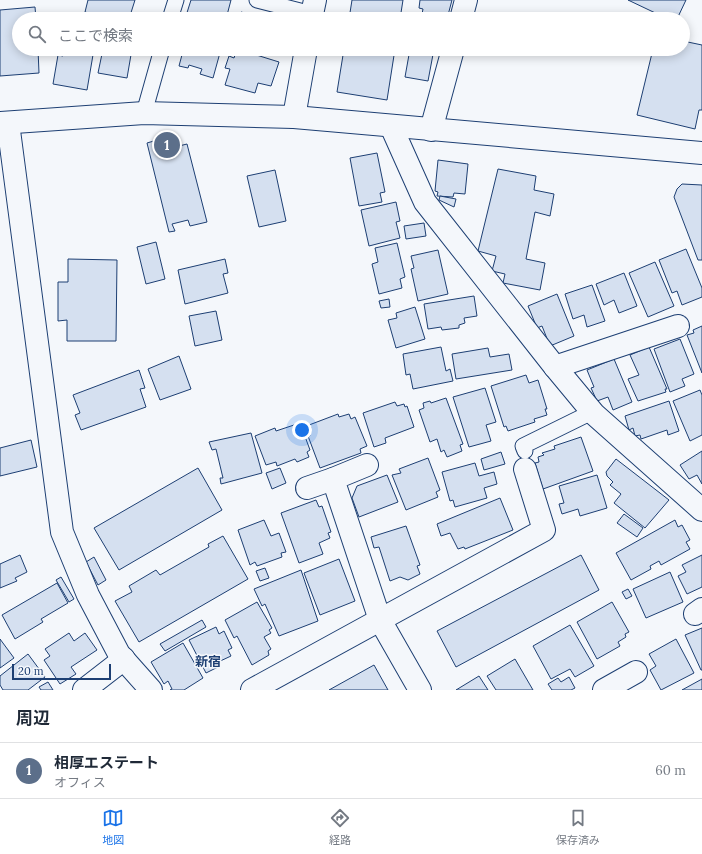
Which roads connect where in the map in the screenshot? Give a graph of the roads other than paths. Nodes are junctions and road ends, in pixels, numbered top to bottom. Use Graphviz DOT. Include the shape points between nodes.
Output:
graph roads {
  1 [pos="176,0"];
  2 [pos="257,0"];
  3 [pos="466,0"];
  4 [pos="312,11"];
  5 [pos="172,12"];
  6 [pos="463,12"];
  7 [pos="160,56"];
  8 [pos="305,56"];
  9 [pos="451,56"];
  10 [pos="144,113"];
  11 [pos="294,117"];
  12 [pos="4,123"];
  13 [pos="391,126"];
  14 [pos="431,130"];
  15 [pos="702,153"];
  16 [pos="678,326"];
  17 [pos="555,367"];
  18 [pos="592,412"];
  19 [pos="525,460"];
  20 [pos="367,465"];
  21 [pos="333,479"];
  22 [pos="307,488"];
  23 [pos="702,510"];
  24 [pos="380,620"];
  25 [pos="124,659"];
  26 [pos="636,672"];
  27 [pos="84,690"];
  28 [pos="151,690"];
  29 [pos="252,690"];
  30 [pos="420,690"];
  31 [pos="604,690"];
  1 -- 5 [label="lane"];
  2 -- 4 [label="lane"];
  3 -- 6 [label="street"];
  7 -- 10 [label="lane"];
  8 -- 11 [label="street"];
  9 -- 14 [label="street"];
  10 -- 11 [label="street"];
  10 -- 12 [label="street"];
  11 -- 13 [label="street"];
  12 -- 25 [label="street" via="62,532 88,595"];
  13 -- 14 [label="street"];
  13 -- 17 [label="street" via="426,202"];
  14 -- 15 [label="street"];
  16 -- 17 [label="street"];
  17 -- 18 [label="street"];
  18 -- 19 [label="lane" via="523,446"];
  18 -- 23 [label="street"];
  19 -- 24 [label="street" via="544,530"];
  20 -- 21 [label="street"];
  21 -- 22 [label="street"];
  21 -- 24 [label="street"];
  24 -- 29 [label="street"];
  24 -- 30 [label="street"];
  25 -- 27 [label="street"];
  25 -- 28 [label="street"];
  26 -- 31 [label="street"];
}
